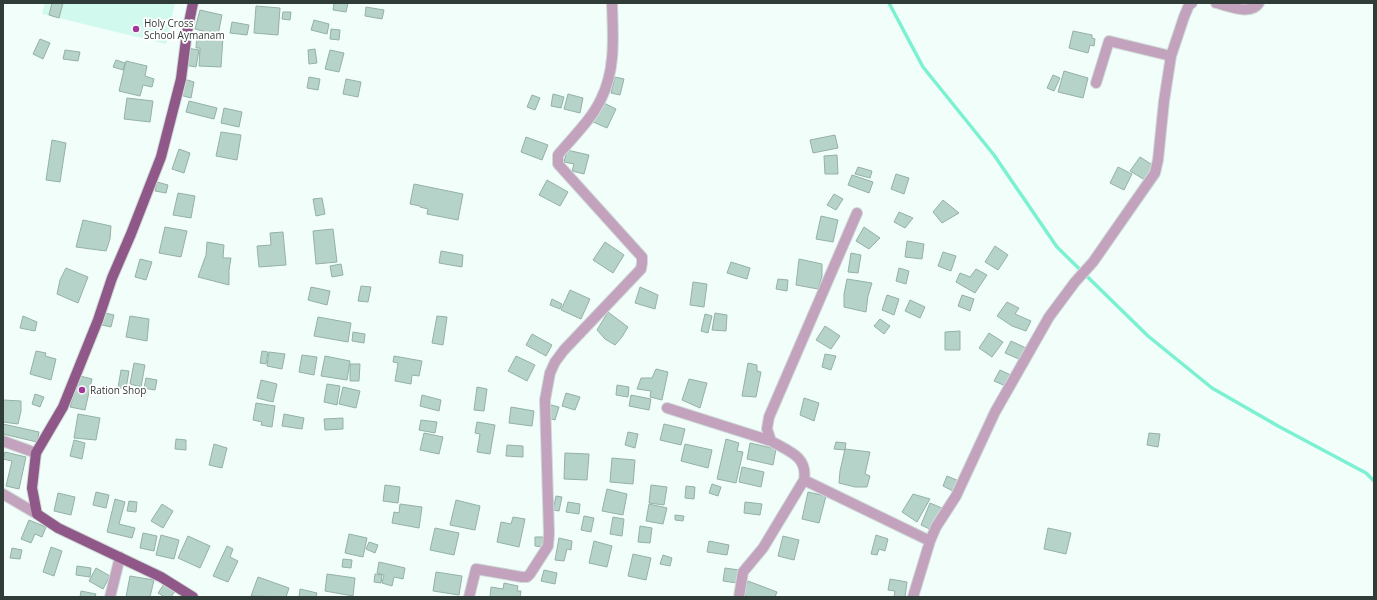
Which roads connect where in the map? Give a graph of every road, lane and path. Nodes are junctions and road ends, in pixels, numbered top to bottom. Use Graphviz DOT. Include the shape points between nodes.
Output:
graph roads {
  1 [pos="193,3"];
  2 [pos="612,3"];
  3 [pos="1192,3"];
  4 [pos="1216,3"];
  5 [pos="1259,3"];
  6 [pos="1171,56"];
  7 [pos="1096,83"];
  8 [pos="857,213"];
  9 [pos="667,408"];
  10 [pos="3,441"];
  11 [pos="771,442"];
  12 [pos="36,453"];
  13 [pos="804,480"];
  14 [pos="3,494"];
  15 [pos="37,514"];
  16 [pos="930,541"];
  17 [pos="120,557"];
  18 [pos="110,597"];
  19 [pos="193,597"];
  20 [pos="470,597"];
  21 [pos="739,597"];
  22 [pos="913,597"];
  1 -- 12 [label="main road" via="181,78 161,156 63,407"];
  2 -- 20 [label="street" via="613,61 607,83 601,100 592,114 558,155 557,160 642,258 641,269 564,350 550,373 545,400 550,534 548,546 527,577 476,569"];
  3 -- 6 [label="street" via="1184,17"];
  4 -- 5 [label="street" via="1246,10 1253,9"];
  6 -- 7 [label="street" via="1109,40"];
  6 -- 16 [label="street" via="1155,173 1092,262 1048,317 995,412 956,496"];
  8 -- 11 [label="street" via="769,417 767,429"];
  9 -- 11 [label="street"];
  10 -- 12 [label="street"];
  11 -- 13 [label="street" via="794,454 802,462"];
  12 -- 15 [label="main road" via="32,488"];
  13 -- 16 [label="street"];
  13 -- 21 [label="street" via="763,548 743,572"];
  14 -- 15 [label="street"];
  15 -- 17 [label="main road" via="58,528"];
  16 -- 22 [label="street"];
  17 -- 18 [label="street"];
  17 -- 19 [label="main road" via="161,577"];
}
